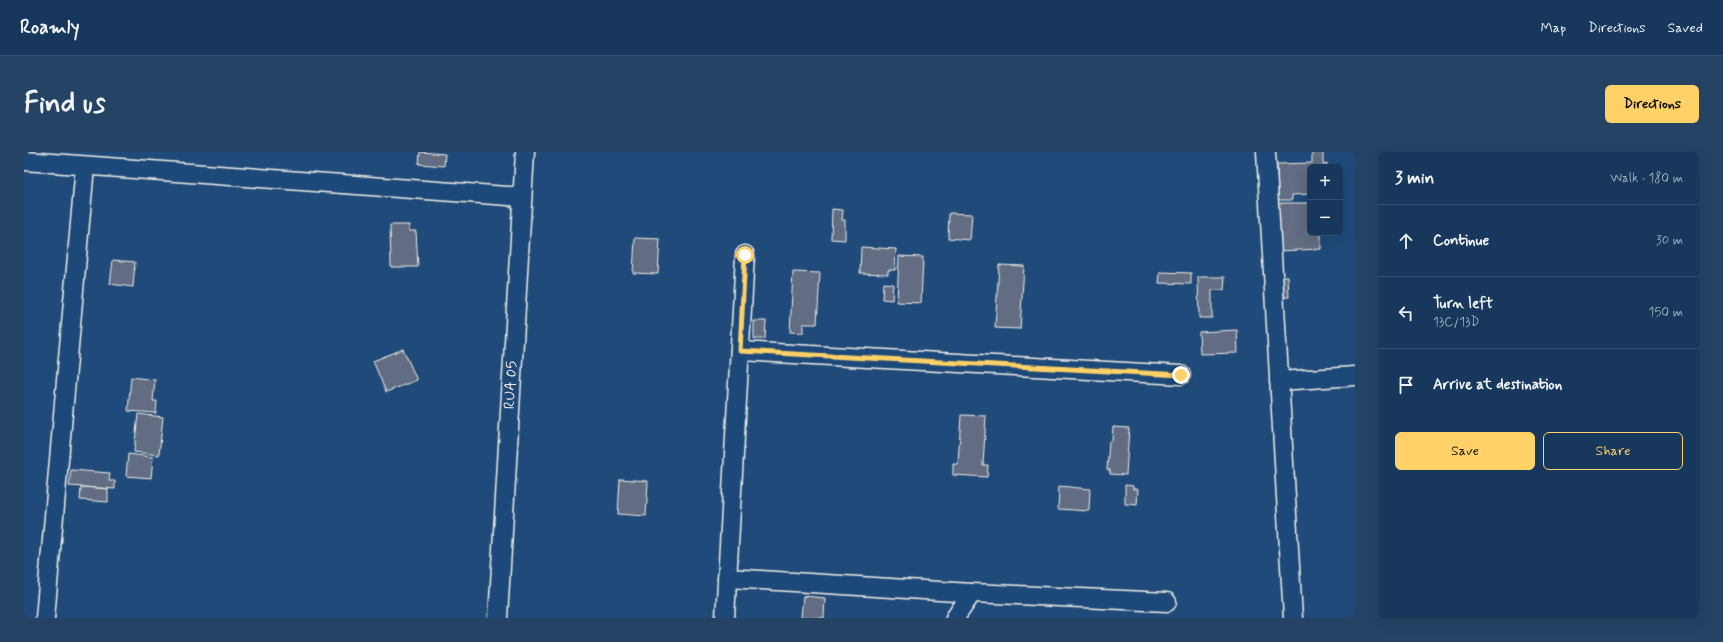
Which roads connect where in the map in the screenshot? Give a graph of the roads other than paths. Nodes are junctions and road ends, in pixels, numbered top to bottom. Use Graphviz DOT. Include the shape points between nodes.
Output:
graph roads {
  1 [pos="524,152"];
  2 [pos="1266,152"];
  3 [pos="24,161"];
  4 [pos="86,166"];
  5 [pos="522,197"];
  6 [pos="745,255"];
  7 [pos="740,351"];
  8 [pos="1181,375"];
  9 [pos="1355,376"];
  10 [pos="1279,381"];
  11 [pos="727,578"];
  12 [pos="972,593"];
  13 [pos="1167,602"];
  14 [pos="45,618"];
  15 [pos="498,618"];
  16 [pos="725,618"];
  17 [pos="955,618"];
  18 [pos="1293,618"];
  1 -- 5 [label="street, RUA 05"];
  2 -- 10 [label="street"];
  3 -- 4 [label="street"];
  4 -- 5 [label="street"];
  4 -- 14 [label="street"];
  5 -- 15 [label="street, RUA 05"];
  6 -- 7 [label="street"];
  7 -- 8 [label="street"];
  7 -- 11 [label="street"];
  9 -- 10 [label="street"];
  10 -- 18 [label="street"];
  11 -- 12 [label="street"];
  11 -- 16 [label="street"];
  12 -- 13 [label="street"];
  12 -- 17 [label="street"];
}
